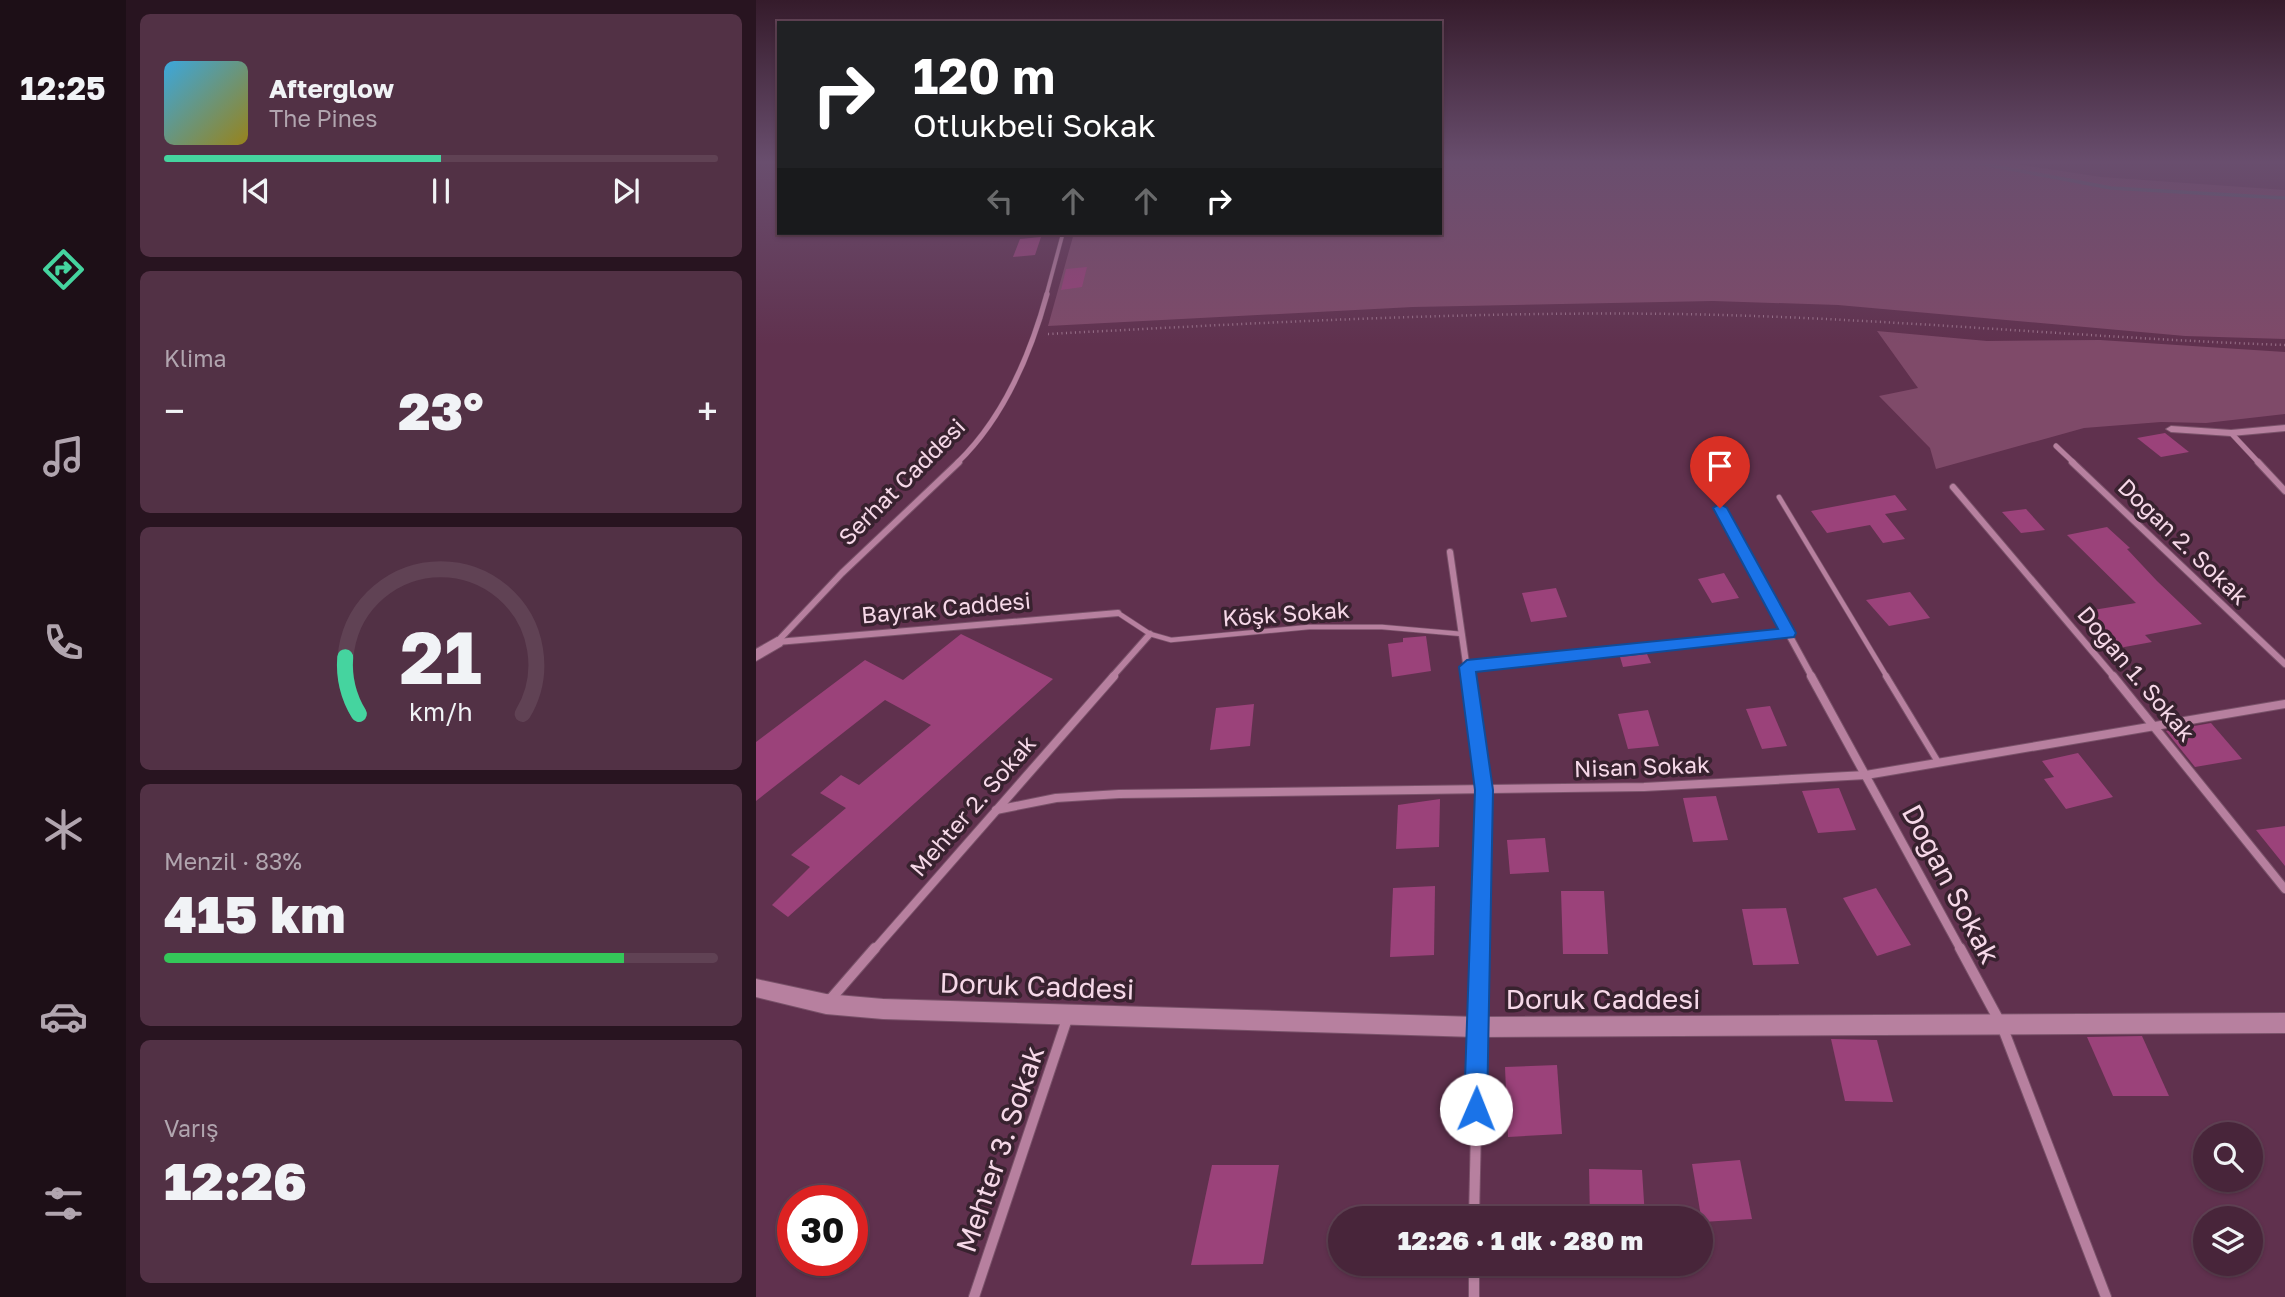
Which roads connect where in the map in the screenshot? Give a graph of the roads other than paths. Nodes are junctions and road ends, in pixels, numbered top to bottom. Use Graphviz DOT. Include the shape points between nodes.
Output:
graph roads {
  1 [pos="1062,235"];
  2 [pos="2285,428"];
  3 [pos="2171,429"];
  4 [pos="2231,433"];
  5 [pos="2056,446"];
  6 [pos="1953,487"];
  7 [pos="2285,491"];
  8 [pos="1779,497"];
  9 [pos="1720,508"];
  10 [pos="1450,552"];
  11 [pos="1118,613"];
  12 [pos="1788,633"];
  13 [pos="1150,634"];
  14 [pos="1462,634"];
  15 [pos="756,641"];
  16 [pos="777,642"];
  17 [pos="756,656"];
  18 [pos="2285,664"];
  19 [pos="1467,667"];
  20 [pos="2285,704"];
  21 [pos="2155,725"];
  22 [pos="1938,762"];
  23 [pos="1866,775"];
  24 [pos="1484,790"];
  25 [pos="996,810"];
  26 [pos="2285,888"];
  27 [pos="756,988"];
  28 [pos="826,1004"];
  29 [pos="1069,1014"];
  30 [pos="2285,1023"];
  31 [pos="2002,1026"];
  32 [pos="1476,1027"];
  33 [pos="1474,1206"];
  34 [pos="1474,1276"];
  35 [pos="974,1297"];
  36 [pos="1474,1297"];
  37 [pos="2106,1297"];
  1 -- 16 [label="street, Serhat Caddesi" via="1031,349 974,447"];
  2 -- 4 [label="street"];
  3 -- 4 [label="street"];
  4 -- 7 [label="street"];
  5 -- 18 [label="street, Doğan 2. Sokak"];
  6 -- 21 [label="street, Doğan 1. Sokak"];
  8 -- 22 [label="lane"];
  9 -- 12 [label="street, Doğan Sokak"];
  10 -- 14 [label="street"];
  11 -- 13 [label="lane, Köşk Sokak"];
  11 -- 16 [label="street, Bayrak Caddesi"];
  12 -- 19 [label="street"];
  12 -- 23 [label="street, Doğan Sokak"];
  13 -- 14 [label="lane, Köşk Sokak" via="1188,640 1309,627 1354,627"];
  13 -- 25 [label="street, Mehter 2. Sokak"];
  14 -- 19 [label="street"];
  15 -- 16 [label="street"];
  16 -- 17 [label="street, Serhat Caddesi"];
  19 -- 24 [label="street"];
  20 -- 21 [label="street, Nisan Sokak"];
  21 -- 22 [label="street, Nisan Sokak"];
  21 -- 26 [label="street, Doğan 1. Sokak"];
  22 -- 23 [label="street, Nisan Sokak"];
  23 -- 24 [label="street, Nisan Sokak"];
  23 -- 31 [label="street, Doğan Sokak"];
  24 -- 25 [label="street, Nisan Sokak" via="1119,794 1056,798"];
  24 -- 32 [label="street"];
  25 -- 28 [label="street, Mehter 2. Sokak"];
  27 -- 28 [label="street, Doruk Caddesi"];
  28 -- 29 [label="street, Doruk Caddesi"];
  29 -- 32 [label="street, Doruk Caddesi"];
  29 -- 35 [label="street, Mehter 3. Sokak"];
  30 -- 31 [label="street, Doruk Caddesi"];
  31 -- 32 [label="street, Doruk Caddesi"];
  31 -- 37 [label="street, Doğan Sokak"];
  32 -- 33 [label="street"];
  34 -- 36 [label="street"];
}
